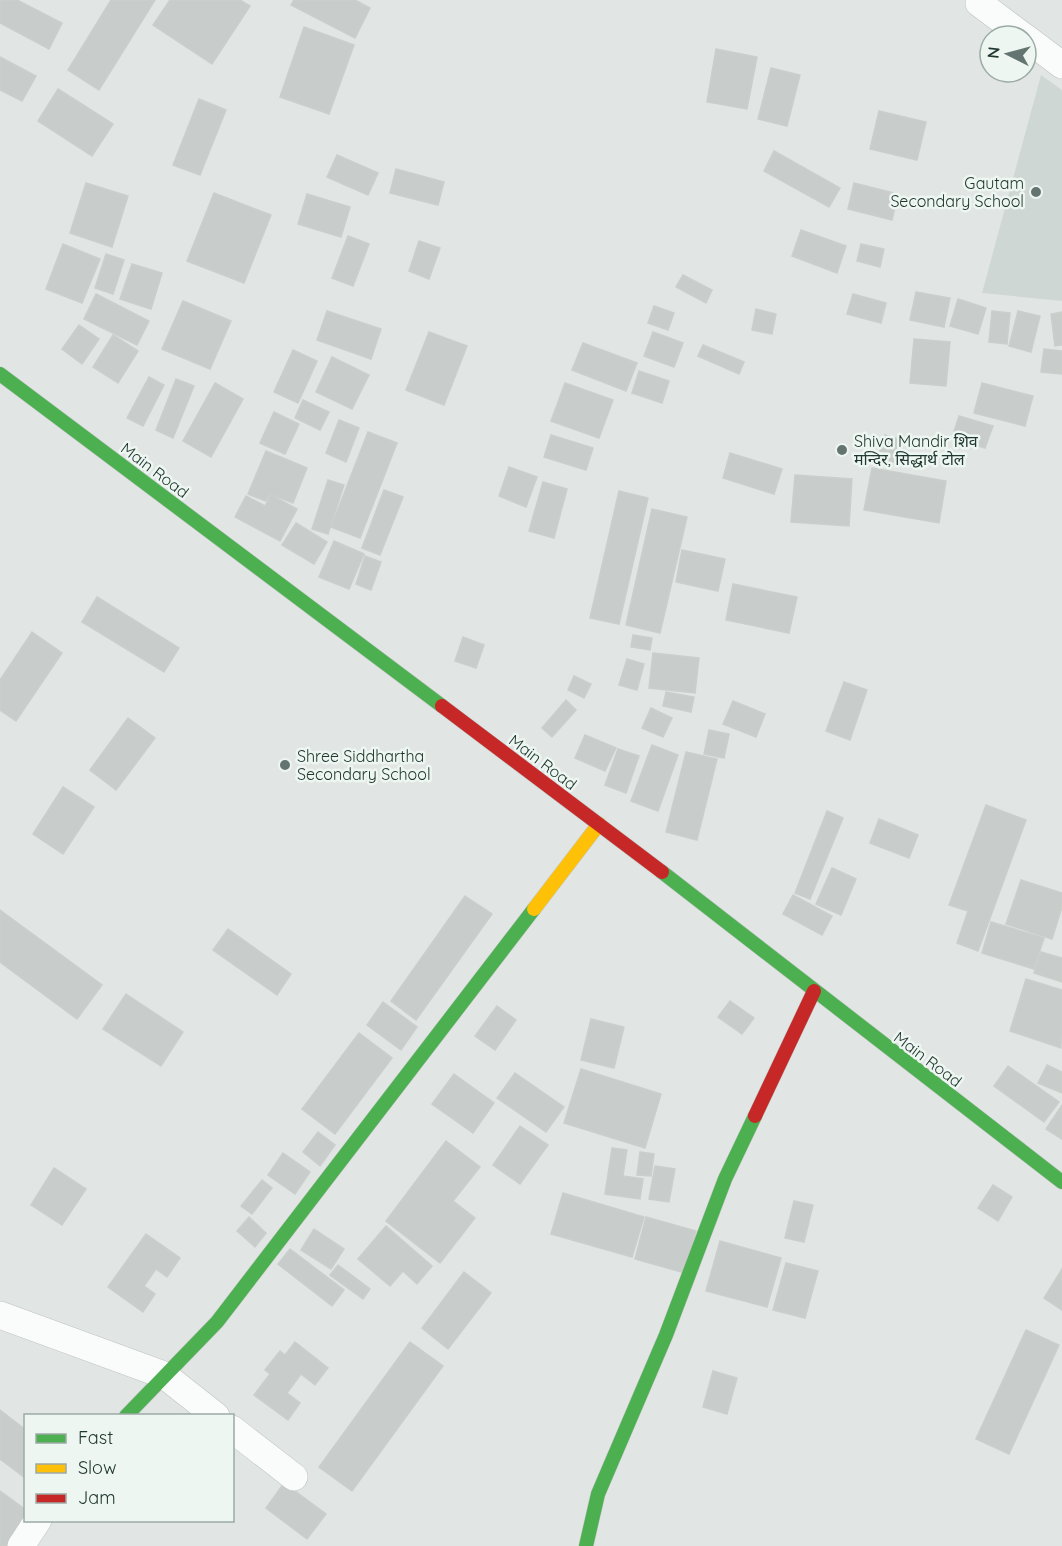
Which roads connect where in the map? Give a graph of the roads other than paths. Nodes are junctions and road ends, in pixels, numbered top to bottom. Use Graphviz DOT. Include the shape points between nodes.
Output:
graph roads {
  1 [pos="979,3"];
  2 [pos="1007,24"];
  3 [pos="1038,47"];
  4 [pos="1062,65"];
  5 [pos="0,374"];
  6 [pos="598,824"];
  7 [pos="814,991"];
  8 [pos="1062,1182"];
  9 [pos="0,1315"];
  10 [pos="164,1375"];
  11 [pos="128,1414"];
  12 [pos="213,1414"];
  13 [pos="234,1431"];
  14 [pos="294,1477"];
  15 [pos="37,1522"];
  16 [pos="21,1546"];
  17 [pos="586,1546"];
  1 -- 2 [label="street"];
  3 -- 4 [label="street"];
  5 -- 6 [label="street, Main Road"];
  6 -- 7 [label="street, Main Road"];
  6 -- 10 [label="street" via="217,1322"];
  7 -- 8 [label="street, Main Road"];
  7 -- 17 [label="street" via="725,1179 666,1335 598,1494"];
  9 -- 10 [label="street"];
  10 -- 11 [label="street"];
  10 -- 12 [label="street"];
  13 -- 14 [label="street"];
  15 -- 16 [label="street"];
}
